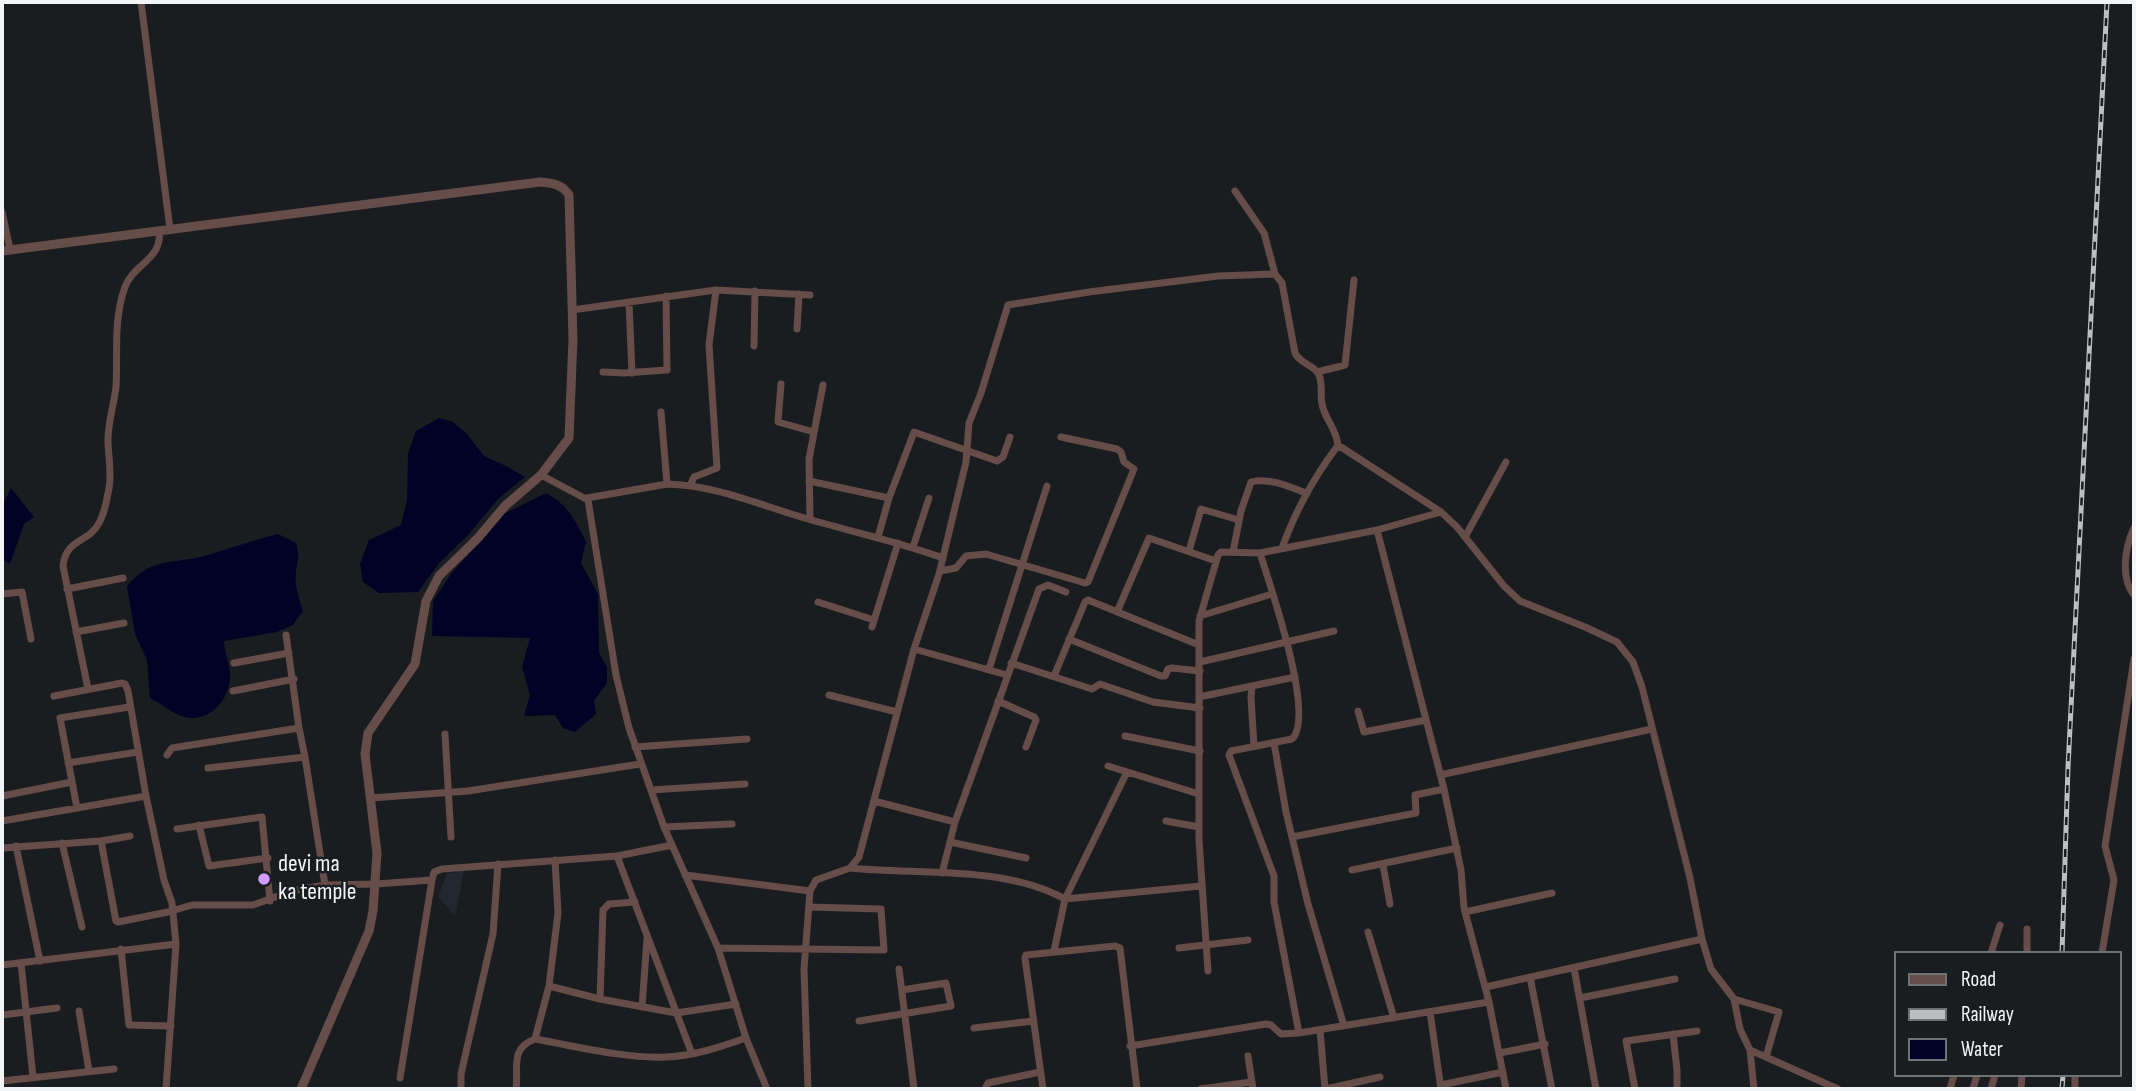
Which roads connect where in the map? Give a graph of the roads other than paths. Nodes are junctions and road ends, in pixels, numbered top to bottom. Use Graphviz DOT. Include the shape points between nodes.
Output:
graph roads {
  1 [pos="141,2"];
  2 [pos="1235,191"];
  3 [pos="2,212"];
  4 [pos="170,229"];
  5 [pos="159,231"];
  6 [pos="6,250"];
  7 [pos="1275,274"];
  8 [pos="1354,280"];
  9 [pos="716,290"];
  10 [pos="755,291"];
  11 [pos="799,294"];
  12 [pos="810,295"];
  13 [pos="666,296"];
  14 [pos="629,302"];
  15 [pos="572,310"];
  16 [pos="797,329"];
  17 [pos="754,346"];
  18 [pos="603,372"];
  19 [pos="1317,372"];
  20 [pos="632,373"];
  21 [pos="782,384"];
  22 [pos="823,385"];
  23 [pos="661,412"];
  24 [pos="814,432"];
  25 [pos="1010,437"];
  26 [pos="1061,437"];
  27 [pos="1338,446"];
  28 [pos="966,451"];
  29 [pos="1506,462"];
  30 [pos="539,477"];
  31 [pos="809,481"];
  32 [pos="667,484"];
  33 [pos="690,486"];
  34 [pos="1047,486"];
  35 [pos="1306,493"];
  36 [pos="587,498"];
  37 [pos="889,498"];
  38 [pos="929,498"];
  39 [pos="1441,512"];
  40 [pos="810,519"];
  41 [pos="1239,520"];
  42 [pos="2134,528"];
  43 [pos="1377,530"];
  44 [pos="878,537"];
  45 [pos="1465,537"];
  46 [pos="898,544"];
  47 [pos="912,547"];
  48 [pos="1282,548"];
  49 [pos="1189,551"];
  50 [pos="1233,552"];
  51 [pos="1260,553"];
  52 [pos="943,558"];
  53 [pos="1216,561"];
  54 [pos="1024,564"];
  55 [pos="940,571"];
  56 [pos="124,578"];
  57 [pos="68,589"];
  58 [pos="1066,592"];
  59 [pos="2,594"];
  60 [pos="1272,594"];
  61 [pos="2134,595"];
  62 [pos="818,602"];
  63 [pos="1117,612"];
  64 [pos="1200,616"];
  65 [pos="124,623"];
  66 [pos="1334,631"];
  67 [pos="76,632"];
  68 [pos="286,635"];
  69 [pos="31,639"];
  70 [pos="1069,639"];
  71 [pos="1285,642"];
  72 [pos="1199,645"];
  73 [pos="914,649"];
  74 [pos="289,653"];
  75 [pos="2134,659"];
  76 [pos="1200,662"];
  77 [pos="234,663"];
  78 [pos="1011,663"];
  79 [pos="989,669"];
  80 [pos="1200,671"];
  81 [pos="1007,675"];
  82 [pos="1054,676"];
  83 [pos="1295,677"];
  84 [pos="294,679"];
  85 [pos="1252,686"];
  86 [pos="88,689"];
  87 [pos="233,691"];
  88 [pos="829,695"];
  89 [pos="2131,695"];
  90 [pos="54,696"];
  91 [pos="1199,697"];
  92 [pos="998,701"];
  93 [pos="130,707"];
  94 [pos="1200,708"];
  95 [pos="1358,711"];
  96 [pos="897,712"];
  97 [pos="1426,720"];
  98 [pos="299,728"];
  99 [pos="1653,729"];
  100 [pos="445,734"];
  101 [pos="1125,736"];
  102 [pos="747,738"];
  103 [pos="1274,743"];
  104 [pos="1254,746"];
  105 [pos="635,747"];
  106 [pos="1026,747"];
  107 [pos="1200,751"];
  108 [pos="138,752"];
  109 [pos="167,755"];
  110 [pos="305,757"];
  111 [pos="68,763"];
  112 [pos="640,764"];
  113 [pos="1108,766"];
  114 [pos="208,768"];
  115 [pos="1127,772"];
  116 [pos="1440,775"];
  117 [pos="72,782"];
  118 [pos="746,784"];
  119 [pos="1444,789"];
  120 [pos="651,790"];
  121 [pos="448,793"];
  122 [pos="1199,793"];
  123 [pos="2,796"];
  124 [pos="146,796"];
  125 [pos="371,798"];
  126 [pos="874,801"];
  127 [pos="77,808"];
  128 [pos="2,821"];
  129 [pos="1166,821"];
  130 [pos="954,822"];
  131 [pos="732,824"];
  132 [pos="198,825"];
  133 [pos="664,827"];
  134 [pos="1199,827"];
  135 [pos="177,828"];
  136 [pos="130,836"];
  137 [pos="451,837"];
  138 [pos="1292,837"];
  139 [pos="101,841"];
  140 [pos="950,842"];
  141 [pos="62,844"];
  142 [pos="672,845"];
  143 [pos="16,846"];
  144 [pos="2,848"];
  145 [pos="1457,848"];
  146 [pos="617,856"];
  147 [pos="268,858"];
  148 [pos="1026,858"];
  149 [pos="555,860"];
  150 [pos="498,864"];
  151 [pos="1383,865"];
  152 [pos="850,868"];
  153 [pos="1352,870"];
  154 [pos="942,873"];
  155 [pos="685,875"];
  156 [pos="432,880"];
  157 [pos="376,884"];
  158 [pos="325,885"];
  159 [pos="1201,886"];
  160 [pos="810,891"];
  161 [pos="1552,893"];
  162 [pos="1065,899"];
  163 [pos="270,901"];
  164 [pos="635,902"];
  165 [pos="1391,904"];
  166 [pos="808,907"];
  167 [pos="173,911"];
  168 [pos="1465,912"];
  169 [pos="2000,925"];
  170 [pos="82,927"];
  171 [pos="2027,929"];
  172 [pos="1368,932"];
  173 [pos="648,935"];
  174 [pos="1702,939"];
  175 [pos="1248,940"];
  176 [pos="176,944"];
  177 [pos="1206,944"];
  178 [pos="718,948"];
  179 [pos="1180,948"];
  180 [pos="121,949"];
  181 [pos="804,949"];
  182 [pos="1054,951"];
  183 [pos="1992,951"];
  184 [pos="2027,951"];
  185 [pos="2102,951"];
  186 [pos="40,961"];
  187 [pos="21,963"];
  188 [pos="2,965"];
  189 [pos="1574,968"];
  190 [pos="899,969"];
  191 [pos="1208,971"];
  192 [pos="1530,978"];
  193 [pos="1675,979"];
  194 [pos="549,986"];
  195 [pos="1486,987"];
  196 [pos="902,990"];
  197 [pos="1580,998"];
  198 [pos="600,999"];
  199 [pos="1734,999"];
  200 [pos="1489,1002"];
  201 [pos="736,1004"];
  202 [pos="57,1007"];
  203 [pos="642,1007"];
  204 [pos="79,1011"];
  205 [pos="26,1012"];
  206 [pos="1430,1012"];
  207 [pos="676,1013"];
  208 [pos="905,1014"];
  209 [pos="2,1015"];
  210 [pos="1394,1017"];
  211 [pos="859,1021"];
  212 [pos="1033,1021"];
  213 [pos="172,1026"];
  214 [pos="1344,1026"];
  215 [pos="974,1028"];
  216 [pos="1320,1030"];
  217 [pos="1697,1031"];
  218 [pos="1299,1033"];
  219 [pos="1673,1034"];
  220 [pos="746,1038"];
  221 [pos="535,1039"];
  222 [pos="1545,1044"];
  223 [pos="1130,1045"];
  224 [pos="1749,1050"];
  225 [pos="692,1054"];
  226 [pos="1500,1054"];
  227 [pos="1248,1056"];
  228 [pos="1766,1057"];
  229 [pos="114,1069"];
  230 [pos="89,1071"];
  231 [pos="1040,1072"];
  232 [pos="1503,1072"];
  233 [pos="33,1077"];
  234 [pos="1380,1077"];
  235 [pos="400,1078"];
  236 [pos="18,1079"];
  237 [pos="2,1082"];
  238 [pos="1252,1086"];
  239 [pos="1441,1087"];
  240 [pos="19,1089"];
  241 [pos="166,1089"];
  242 [pos="301,1089"];
  243 [pos="461,1089"];
  244 [pos="516,1089"];
  245 [pos="767,1089"];
  246 [pos="808,1089"];
  247 [pos="914,1089"];
  248 [pos="985,1089"];
  249 [pos="1043,1089"];
  250 [pos="1138,1089"];
  251 [pos="1200,1089"];
  252 [pos="1326,1089"];
  253 [pos="1506,1089"];
  254 [pos="1552,1089"];
  255 [pos="1596,1089"];
  256 [pos="1634,1089"];
  257 [pos="1677,1089"];
  258 [pos="1754,1089"];
  259 [pos="1838,1089"];
  1 -- 4 [label="street"];
  2 -- 7 [label="street" via="1264,233"];
  3 -- 6 [label="street"];
  4 -- 5 [label="street"];
  4 -- 15 [label="street" via="540,181 555,183 569,195"];
  5 -- 6 [label="street"];
  5 -- 57 [label="street" via="156,252 126,282 120,300 108,436 110,485 99,524 66,552 63,566"];
  7 -- 19 [label="street" via="1282,283 1294,353"];
  7 -- 28 [label="street" via="1218,275 1009,304 969,423"];
  8 -- 19 [label="street" via="1345,365"];
  9 -- 10 [label="street"];
  9 -- 13 [label="street"];
  9 -- 33 [label="street" via="709,345 717,468 694,477"];
  10 -- 11 [label="street"];
  10 -- 17 [label="street"];
  11 -- 12 [label="street"];
  11 -- 16 [label="street"];
  13 -- 14 [label="street"];
  13 -- 20 [label="street" via="667,369"];
  14 -- 15 [label="street"];
  14 -- 20 [label="street"];
  15 -- 30 [label="street" via="570,434"];
  18 -- 20 [label="street"];
  19 -- 27 [label="street" via="1322,405"];
  21 -- 24 [label="street" via="778,422"];
  22 -- 24 [label="street"];
  23 -- 32 [label="street"];
  24 -- 31 [label="street"];
  25 -- 28 [label="street" via="1001,460"];
  26 -- 54 [label="street" via="1117,449 1134,469 1133,475 1088,582"];
  27 -- 35 [label="street"];
  27 -- 39 [label="street"];
  28 -- 37 [label="street" via="914,432"];
  28 -- 52 [label="street"];
  29 -- 45 [label="street"];
  30 -- 36 [label="street"];
  30 -- 125 [label="street" via="439,576 426,601 415,664 368,733 365,754"];
  31 -- 37 [label="street"];
  31 -- 40 [label="street"];
  32 -- 33 [label="street"];
  32 -- 36 [label="street"];
  33 -- 40 [label="street"];
  34 -- 54 [label="street"];
  35 -- 41 [label="street" via="1261,480 1251,482"];
  35 -- 48 [label="street"];
  36 -- 105 [label="street" via="616,675"];
  37 -- 44 [label="street"];
  38 -- 47 [label="street"];
  39 -- 43 [label="street"];
  39 -- 45 [label="street"];
  40 -- 44 [label="street"];
  41 -- 49 [label="street" via="1201,509"];
  41 -- 50 [label="street"];
  42 -- 61 [label="street" via="2126,566 2126,580"];
  43 -- 48 [label="street"];
  43 -- 97 [label="street"];
  44 -- 46 [label="street"];
  45 -- 99 [label="street" via="1520,601 1585,627 1626,651"];
  46 -- 47 [label="street"];
  46 -- 62 [label="street" via="873,624"];
  47 -- 52 [label="street"];
  48 -- 51 [label="street"];
  49 -- 53 [label="street"];
  49 -- 63 [label="street" via="1148,539"];
  50 -- 51 [label="street"];
  50 -- 53 [label="street" via="1219,552"];
  51 -- 60 [label="street"];
  52 -- 55 [label="street"];
  53 -- 64 [label="street"];
  54 -- 55 [label="street" via="977,553 966,555 956,568"];
  54 -- 79 [label="street"];
  55 -- 73 [label="street"];
  56 -- 57 [label="street"];
  57 -- 67 [label="street"];
  58 -- 78 [label="street" via="1041,587"];
  59 -- 69 [label="street" via="22,592"];
  60 -- 64 [label="street"];
  60 -- 71 [label="street"];
  63 -- 70 [label="street" via="1086,600"];
  63 -- 72 [label="street"];
  64 -- 72 [label="street"];
  65 -- 67 [label="street"];
  66 -- 71 [label="street"];
  67 -- 86 [label="street"];
  68 -- 74 [label="street"];
  70 -- 80 [label="street" via="1161,676 1172,668"];
  70 -- 82 [label="street"];
  71 -- 76 [label="street"];
  71 -- 83 [label="street"];
  72 -- 76 [label="street"];
  73 -- 79 [label="street"];
  73 -- 96 [label="street"];
  74 -- 77 [label="street"];
  74 -- 84 [label="street"];
  75 -- 89 [label="street"];
  76 -- 80 [label="street"];
  78 -- 81 [label="street"];
  78 -- 82 [label="street"];
  79 -- 81 [label="street"];
  80 -- 91 [label="street"];
  81 -- 92 [label="street"];
  82 -- 94 [label="street" via="1092,688 1100,684 1153,702"];
  83 -- 85 [label="street"];
  83 -- 103 [label="street" via="1300,727 1292,739"];
  84 -- 87 [label="street"];
  84 -- 98 [label="street"];
  85 -- 91 [label="street"];
  85 -- 104 [label="street"];
  86 -- 90 [label="street"];
  86 -- 93 [label="street" via="124,683"];
  88 -- 96 [label="street"];
  89 -- 185 [label="street" via="2105,846 2114,880"];
  91 -- 94 [label="street"];
  92 -- 106 [label="street" via="1036,720"];
  92 -- 130 [label="street"];
  93 -- 108 [label="street"];
  93 -- 111 [label="street" via="60,718"];
  94 -- 107 [label="street"];
  95 -- 97 [label="street" via="1364,732"];
  96 -- 126 [label="street"];
  97 -- 116 [label="street"];
  98 -- 109 [label="street" via="172,748"];
  98 -- 110 [label="street"];
  99 -- 116 [label="street"];
  99 -- 174 [label="street"];
  100 -- 121 [label="street"];
  101 -- 107 [label="street"];
  102 -- 105 [label="street"];
  103 -- 104 [label="street"];
  103 -- 138 [label="street"];
  104 -- 218 [label="street" via="1229,755 1274,876 1274,902"];
  105 -- 112 [label="street"];
  107 -- 122 [label="street"];
  108 -- 111 [label="street"];
  108 -- 124 [label="street"];
  110 -- 114 [label="street"];
  110 -- 158 [label="street"];
  111 -- 117 [label="street"];
  112 -- 120 [label="street"];
  112 -- 121 [label="street"];
  113 -- 115 [label="street"];
  115 -- 122 [label="street"];
  115 -- 162 [label="street"];
  116 -- 119 [label="street"];
  117 -- 123 [label="street"];
  117 -- 127 [label="street"];
  118 -- 120 [label="street"];
  119 -- 138 [label="street" via="1415,794 1416,813"];
  119 -- 145 [label="street"];
  120 -- 133 [label="street"];
  121 -- 125 [label="street"];
  121 -- 137 [label="street"];
  122 -- 134 [label="street"];
  124 -- 127 [label="street"];
  124 -- 167 [label="street"];
  125 -- 157 [label="street"];
  126 -- 130 [label="street"];
  126 -- 152 [label="street" via="859,857"];
  127 -- 128 [label="street"];
  129 -- 134 [label="street"];
  130 -- 140 [label="street"];
  131 -- 133 [label="street"];
  132 -- 135 [label="street"];
  132 -- 147 [label="street" via="209,866"];
  132 -- 147 [label="street" via="262,817"];
  133 -- 142 [label="street"];
  134 -- 159 [label="street"];
  136 -- 139 [label="street"];
  138 -- 214 [label="street"];
  139 -- 141 [label="street"];
  139 -- 167 [label="street" via="116,921"];
  140 -- 148 [label="street"];
  140 -- 154 [label="street"];
  141 -- 143 [label="street"];
  141 -- 170 [label="street"];
  142 -- 146 [label="street"];
  142 -- 155 [label="street"];
  143 -- 144 [label="street"];
  143 -- 186 [label="street"];
  145 -- 151 [label="street"];
  145 -- 168 [label="street"];
  146 -- 149 [label="street"];
  146 -- 164 [label="street"];
  147 -- 163 [label="street"];
  149 -- 150 [label="street"];
  149 -- 194 [label="street" via="558,913"];
  150 -- 156 [label="street" via="442,869 434,872"];
  150 -- 243 [label="street" via="493,934"];
  151 -- 153 [label="street"];
  151 -- 165 [label="street"];
  152 -- 154 [label="street"];
  152 -- 160 [label="street" via="821,876"];
  154 -- 162 [label="street" via="1010,880"];
  155 -- 160 [label="street"];
  155 -- 178 [label="street"];
  156 -- 157 [label="street"];
  156 -- 235 [label="street"];
  157 -- 158 [label="street"];
  157 -- 242 [label="street" via="369,931"];
  158 -- 163 [label="street"];
  159 -- 162 [label="street"];
  159 -- 177 [label="street"];
  160 -- 166 [label="street"];
  161 -- 168 [label="street"];
  162 -- 182 [label="street"];
  163 -- 167 [label="street" via="192,905"];
  164 -- 173 [label="street"];
  164 -- 198 [label="street" via="609,904 603,910"];
  166 -- 181 [label="street"];
  166 -- 181 [label="street" via="881,909 885,949"];
  167 -- 176 [label="street"];
  168 -- 195 [label="street"];
  169 -- 183 [label="street"];
  171 -- 184 [label="street"];
  172 -- 210 [label="street"];
  173 -- 203 [label="street"];
  173 -- 207 [label="street"];
  174 -- 189 [label="street"];
  174 -- 199 [label="street" via="1712,968"];
  175 -- 177 [label="street"];
  176 -- 180 [label="street"];
  176 -- 213 [label="street"];
  177 -- 179 [label="street"];
  177 -- 191 [label="street"];
  178 -- 181 [label="street"];
  178 -- 201 [label="street"];
  180 -- 186 [label="street"];
  180 -- 213 [label="street" via="129,1025"];
  181 -- 246 [label="street"];
  182 -- 212 [label="street" via="1025,958"];
  182 -- 223 [label="street" via="1118,946"];
  186 -- 187 [label="street"];
  187 -- 188 [label="street"];
  187 -- 205 [label="street"];
  189 -- 192 [label="street"];
  189 -- 197 [label="street"];
  190 -- 196 [label="street"];
  192 -- 195 [label="street"];
  192 -- 222 [label="street"];
  193 -- 197 [label="street"];
  194 -- 198 [label="street"];
  194 -- 221 [label="street"];
  195 -- 200 [label="street"];
  196 -- 208 [label="street"];
  196 -- 208 [label="street" via="946,983 951,1004"];
  197 -- 255 [label="street"];
  198 -- 203 [label="street"];
  199 -- 224 [label="street"];
  199 -- 228 [label="street" via="1779,1012"];
  200 -- 206 [label="street"];
  200 -- 226 [label="street"];
  201 -- 207 [label="street"];
  201 -- 220 [label="street"];
  202 -- 205 [label="street"];
  203 -- 207 [label="street"];
  204 -- 230 [label="street"];
  205 -- 209 [label="street"];
  205 -- 233 [label="street"];
  206 -- 210 [label="street"];
  206 -- 239 [label="street"];
  207 -- 225 [label="street"];
  208 -- 211 [label="street"];
  208 -- 247 [label="street"];
  210 -- 214 [label="street"];
  212 -- 215 [label="street"];
  212 -- 231 [label="street"];
  213 -- 241 [label="street"];
  214 -- 216 [label="street"];
  216 -- 218 [label="street"];
  216 -- 252 [label="street"];
  217 -- 219 [label="street"];
  218 -- 223 [label="street" via="1281,1034 1266,1024"];
  219 -- 256 [label="street" via="1626,1041"];
  219 -- 257 [label="street"];
  220 -- 225 [label="street"];
  220 -- 245 [label="street"];
  221 -- 225 [label="street" via="664,1058"];
  221 -- 244 [label="street" via="526,1042 517,1057"];
  222 -- 226 [label="street"];
  222 -- 254 [label="street"];
  223 -- 250 [label="street"];
  224 -- 228 [label="street"];
  224 -- 258 [label="street"];
  226 -- 232 [label="street"];
  227 -- 238 [label="street"];
  228 -- 259 [label="street"];
  229 -- 230 [label="street"];
  230 -- 233 [label="street"];
  231 -- 248 [label="street" via="988,1083"];
  231 -- 249 [label="street"];
  232 -- 239 [label="street"];
  232 -- 253 [label="street"];
  233 -- 236 [label="street"];
  234 -- 252 [label="street"];
  236 -- 237 [label="street"];
  236 -- 240 [label="street"];
  238 -- 251 [label="street"];
}
